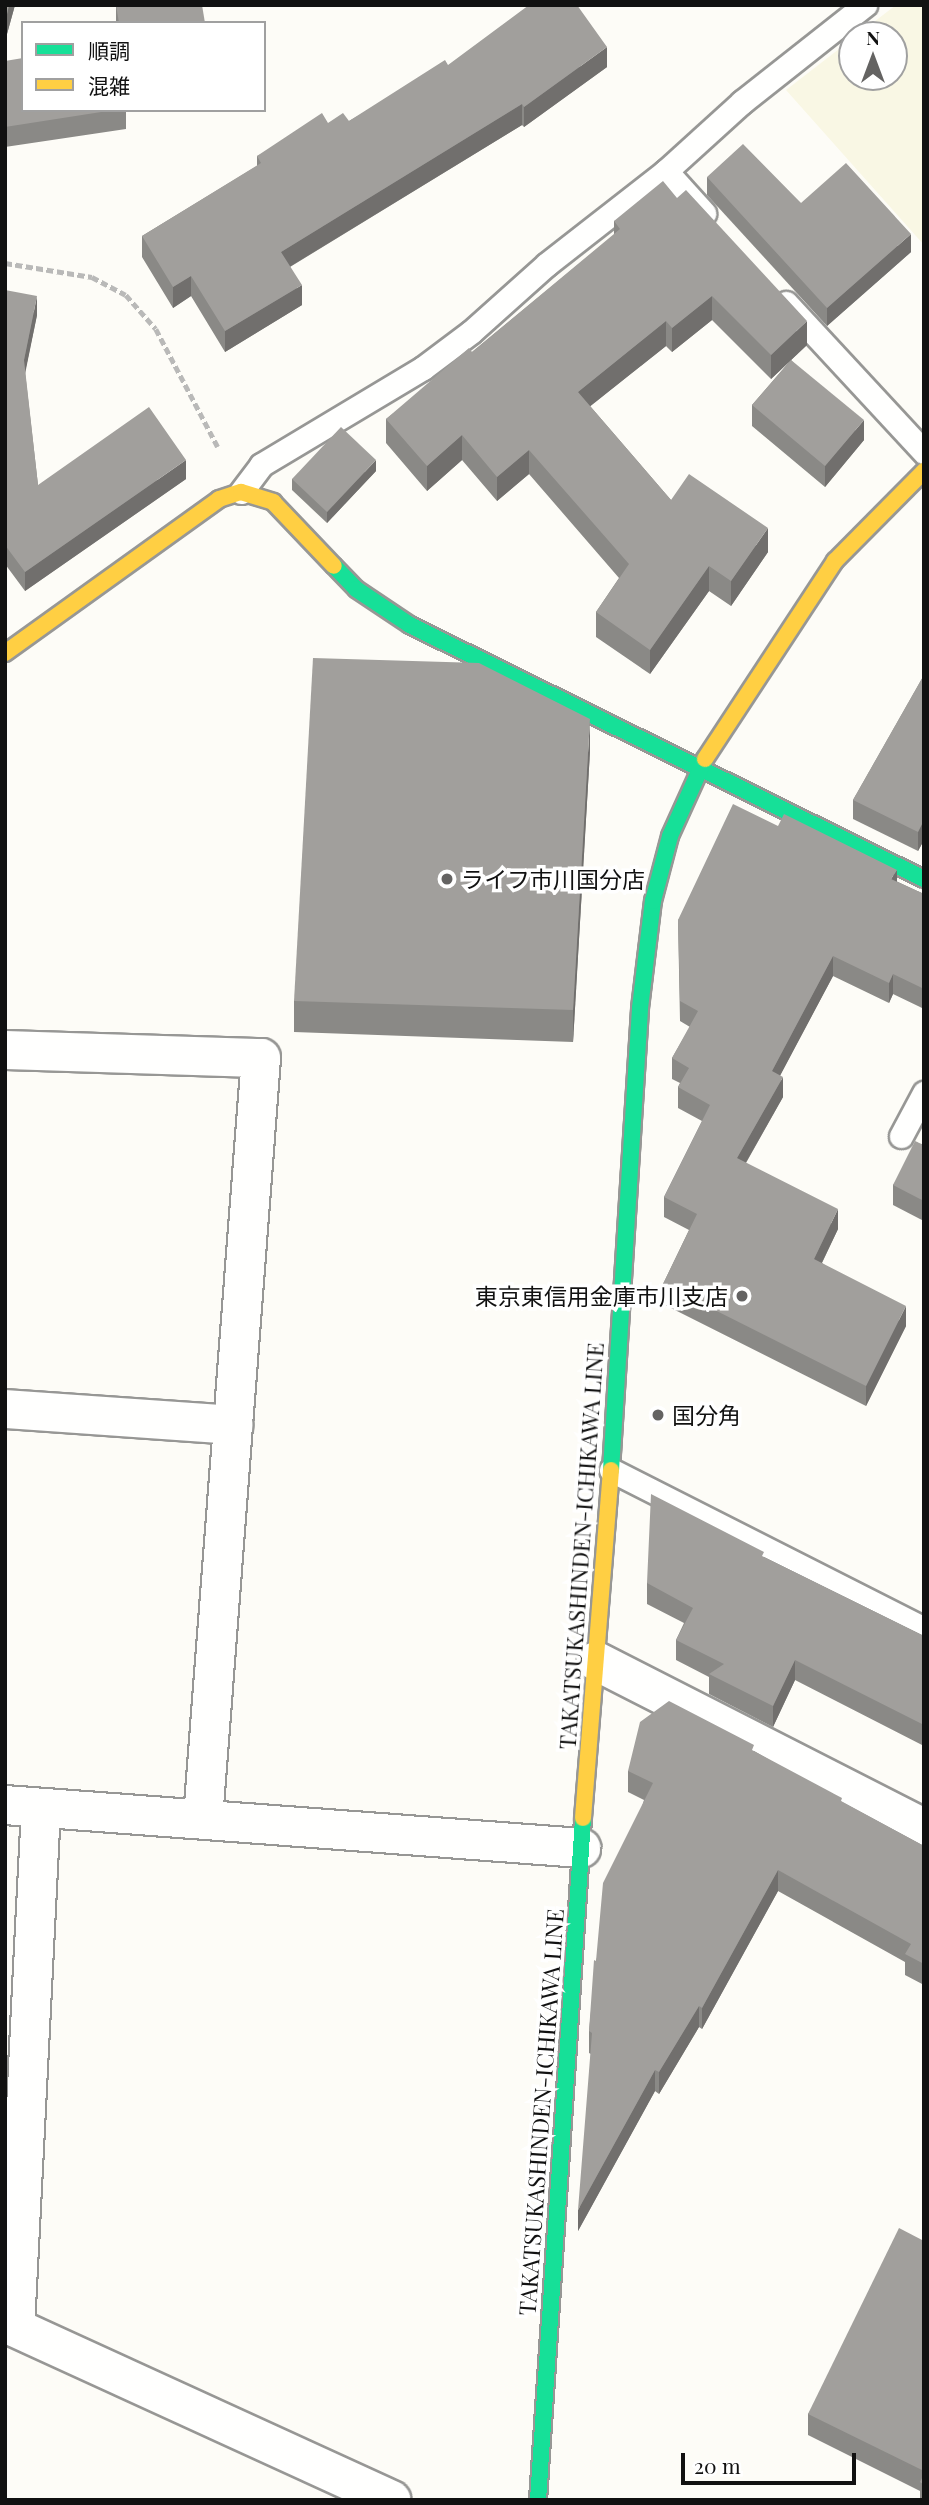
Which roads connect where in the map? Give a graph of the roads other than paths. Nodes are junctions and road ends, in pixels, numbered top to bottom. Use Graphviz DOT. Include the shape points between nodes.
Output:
graph roads {
  1 [pos="865,5"];
  2 [pos="666,172"];
  3 [pos="721,232"];
  4 [pos="767,282"];
  5 [pos="924,452"];
  6 [pos="924,471"];
  7 [pos="241,492"];
  8 [pos="5,653"];
  9 [pos="700,767"];
  10 [pos="924,879"];
  11 [pos="5,1050"];
  12 [pos="924,1093"];
  13 [pos="901,1136"];
  14 [pos="5,1409"];
  15 [pos="233,1425"];
  16 [pos="611,1470"];
  17 [pos="924,1629"];
  18 [pos="596,1661"];
  19 [pos="23,1806"];
  20 [pos="203,1818"];
  21 [pos="924,1828"];
  22 [pos="581,1848"];
  23 [pos="10,2325"];
  24 [pos="391,2500"];
  25 [pos="538,2500"];
  1 -- 2 [label="lane" via="742,102"];
  2 -- 3 [label="lane"];
  2 -- 7 [label="lane" via="547,264 471,332 423,368 261,466"];
  4 -- 5 [label="lane"];
  6 -- 9 [label="main road, TAKATSUKASHINDEN-ICHIKAWA LINE" via="835,561"];
  7 -- 8 [label="main road" via="219,499"];
  7 -- 9 [label="main road" via="273,502 356,589 410,625"];
  9 -- 10 [label="main road"];
  9 -- 16 [label="main road, TAKATSUKASHINDEN-ICHIKAWA LINE" via="670,836 651,914 640,1008"];
  11 -- 15 [label="street" via="261,1058"];
  12 -- 13 [label="lane"];
  14 -- 15 [label="street"];
  15 -- 20 [label="street"];
  16 -- 17 [label="lane"];
  16 -- 18 [label="main road, TAKATSUKASHINDEN-ICHIKAWA LINE"];
  18 -- 21 [label="street"];
  18 -- 22 [label="main road, TAKATSUKASHINDEN-ICHIKAWA LINE"];
  19 -- 20 [label="street"];
  19 -- 23 [label="street"];
  20 -- 22 [label="street"];
  22 -- 25 [label="main road, TAKATSUKASHINDEN-ICHIKAWA LINE"];
  23 -- 24 [label="street"];
}
